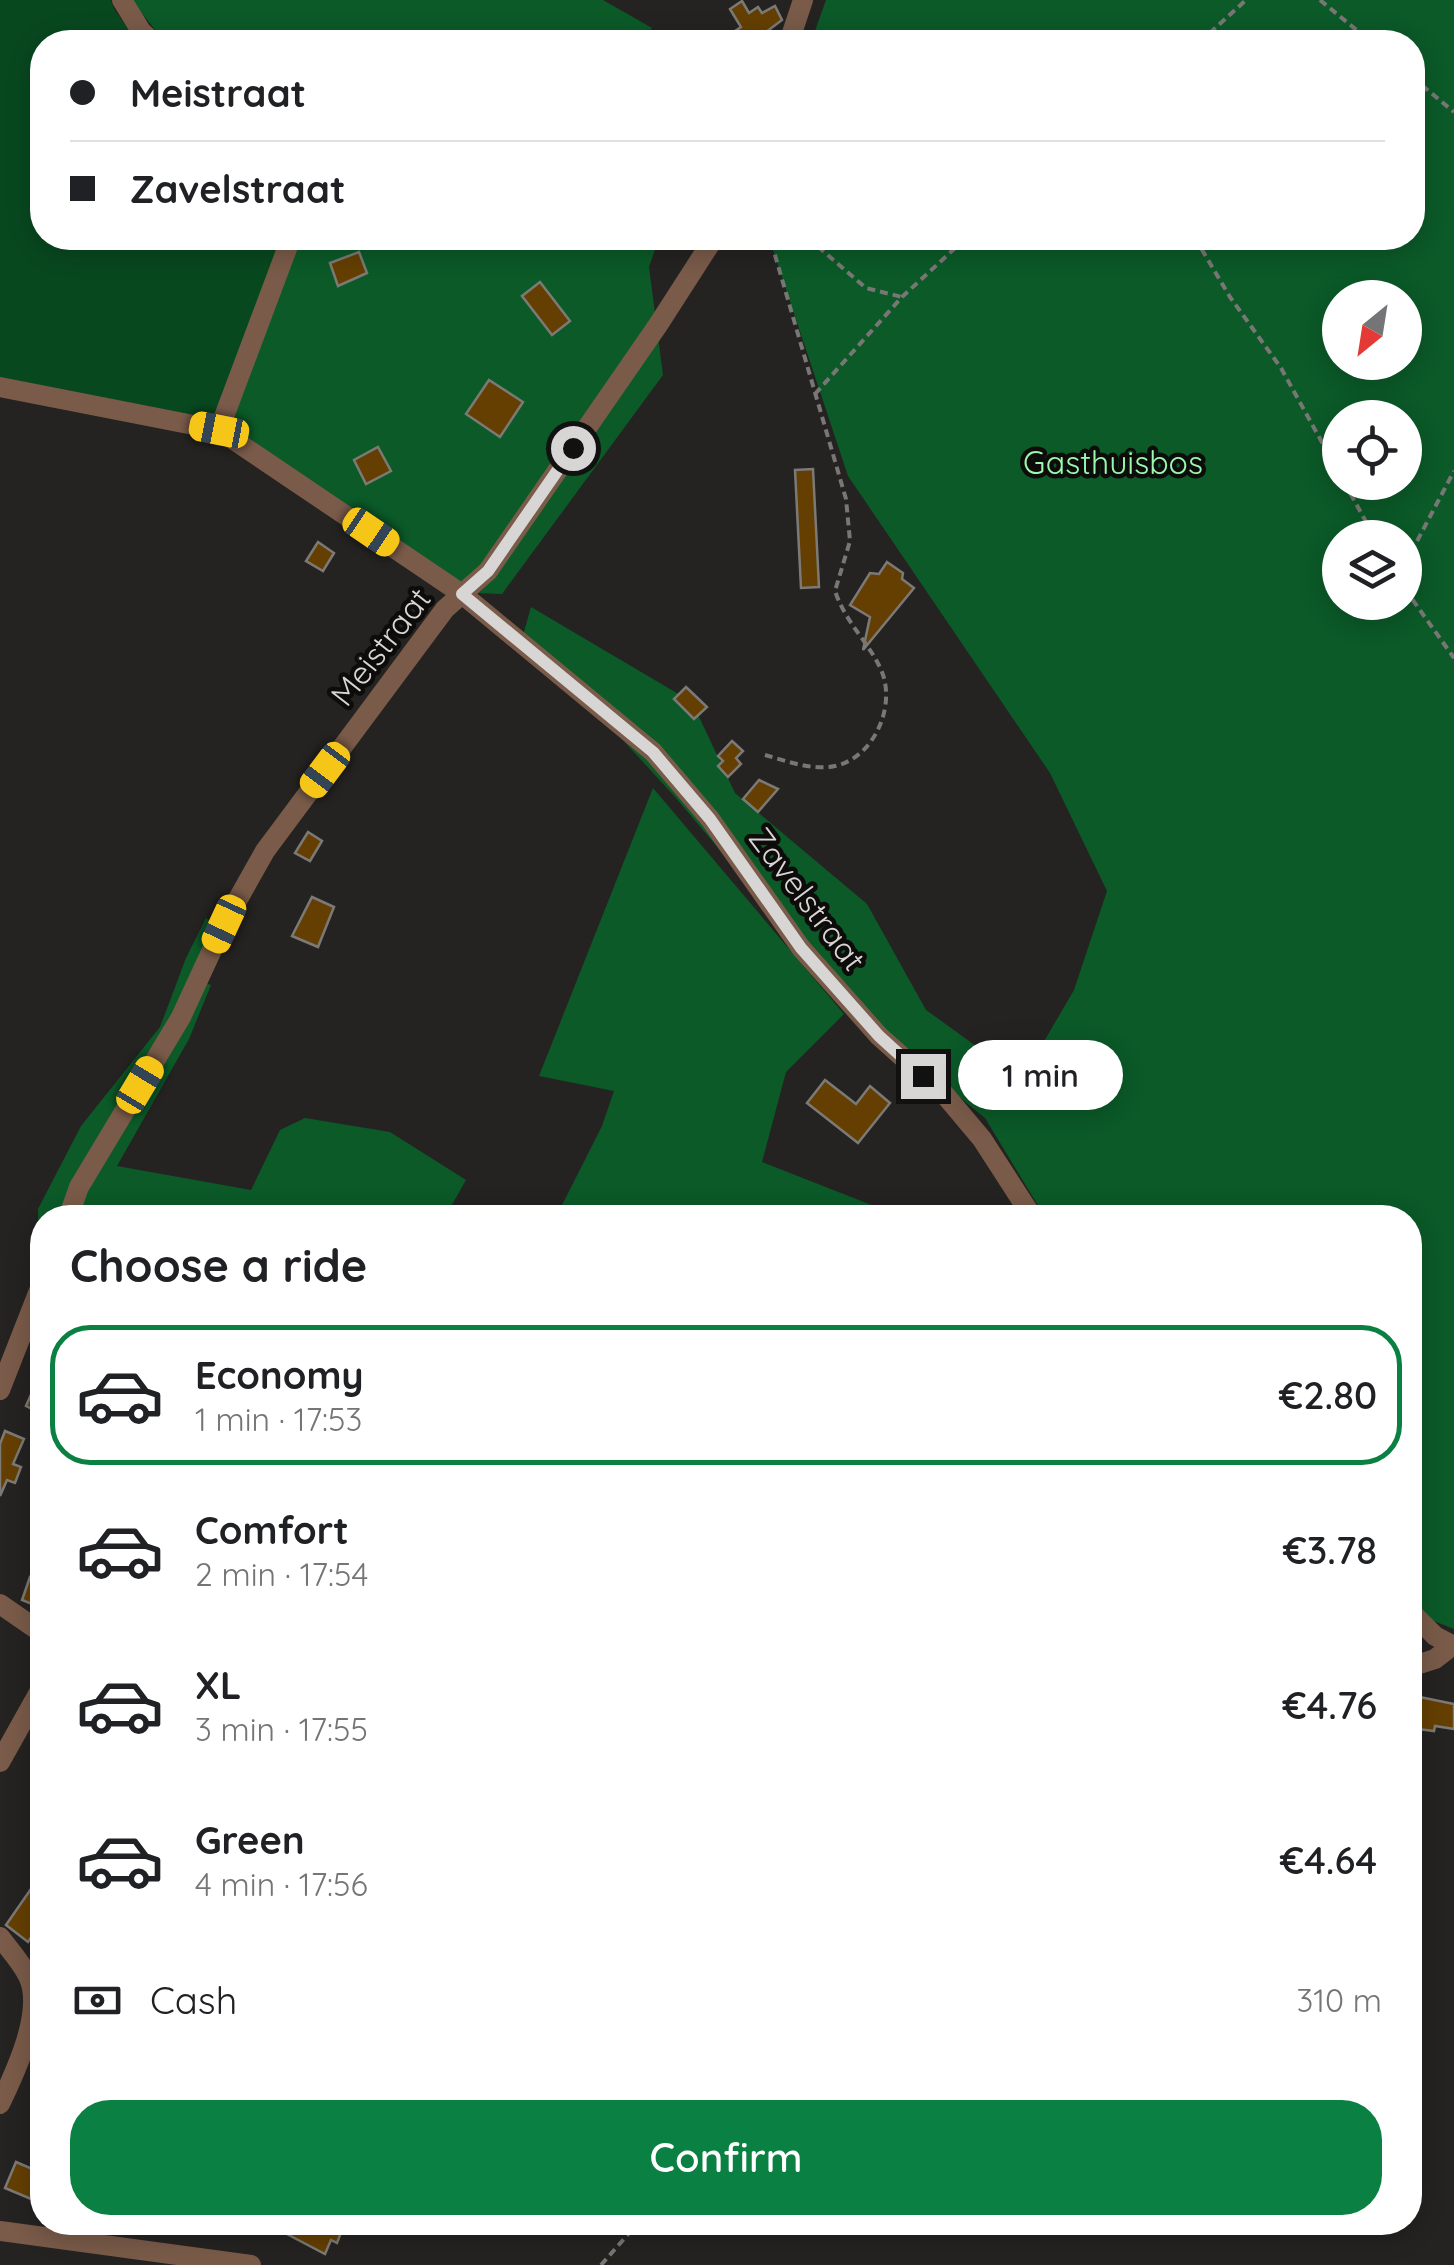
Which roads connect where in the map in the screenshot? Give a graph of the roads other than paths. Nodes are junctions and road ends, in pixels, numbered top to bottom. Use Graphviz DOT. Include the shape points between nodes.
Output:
graph roads {
  1 [pos="122,0"];
  2 [pos="803,0"];
  3 [pos="141,30"];
  4 [pos="793,30"];
  5 [pos="286,250"];
  6 [pos="706,250"];
  7 [pos="0,386"];
  8 [pos="219,430"];
  9 [pos="462,594"];
  10 [pos="73,1205"];
  11 [pos="1025,1205"];
  12 [pos="30,1343"];
  13 [pos="0,1390"];
  14 [pos="0,1604"];
  15 [pos="1422,1623"];
  16 [pos="30,1625"];
  17 [pos="1453,1646"];
  18 [pos="1422,1663"];
  19 [pos="30,1708"];
  20 [pos="0,1762"];
  21 [pos="0,1937"];
  22 [pos="30,1983"];
  23 [pos="30,2012"];
  24 [pos="0,2104"];
  25 [pos="0,2231"];
  26 [pos="251,2265"];
  1 -- 3 [label="street"];
  2 -- 4 [label="street"];
  5 -- 8 [label="street"];
  6 -- 9 [label="street, Meistraat" via="488,571"];
  7 -- 8 [label="street"];
  8 -- 9 [label="street, Zavelstraat"];
  9 -- 10 [label="street, Meistraat" via="444,609 264,851 181,1016"];
  9 -- 11 [label="street, Zavelstraat" via="653,752 710,819 801,948 879,1036 945,1095"];
  12 -- 13 [label="street"];
  14 -- 16 [label="street"];
  15 -- 17 [label="street"];
  17 -- 18 [label="street"];
  19 -- 20 [label="street"];
  21 -- 22 [label="street"];
  23 -- 24 [label="street"];
  25 -- 26 [label="street"];
}
